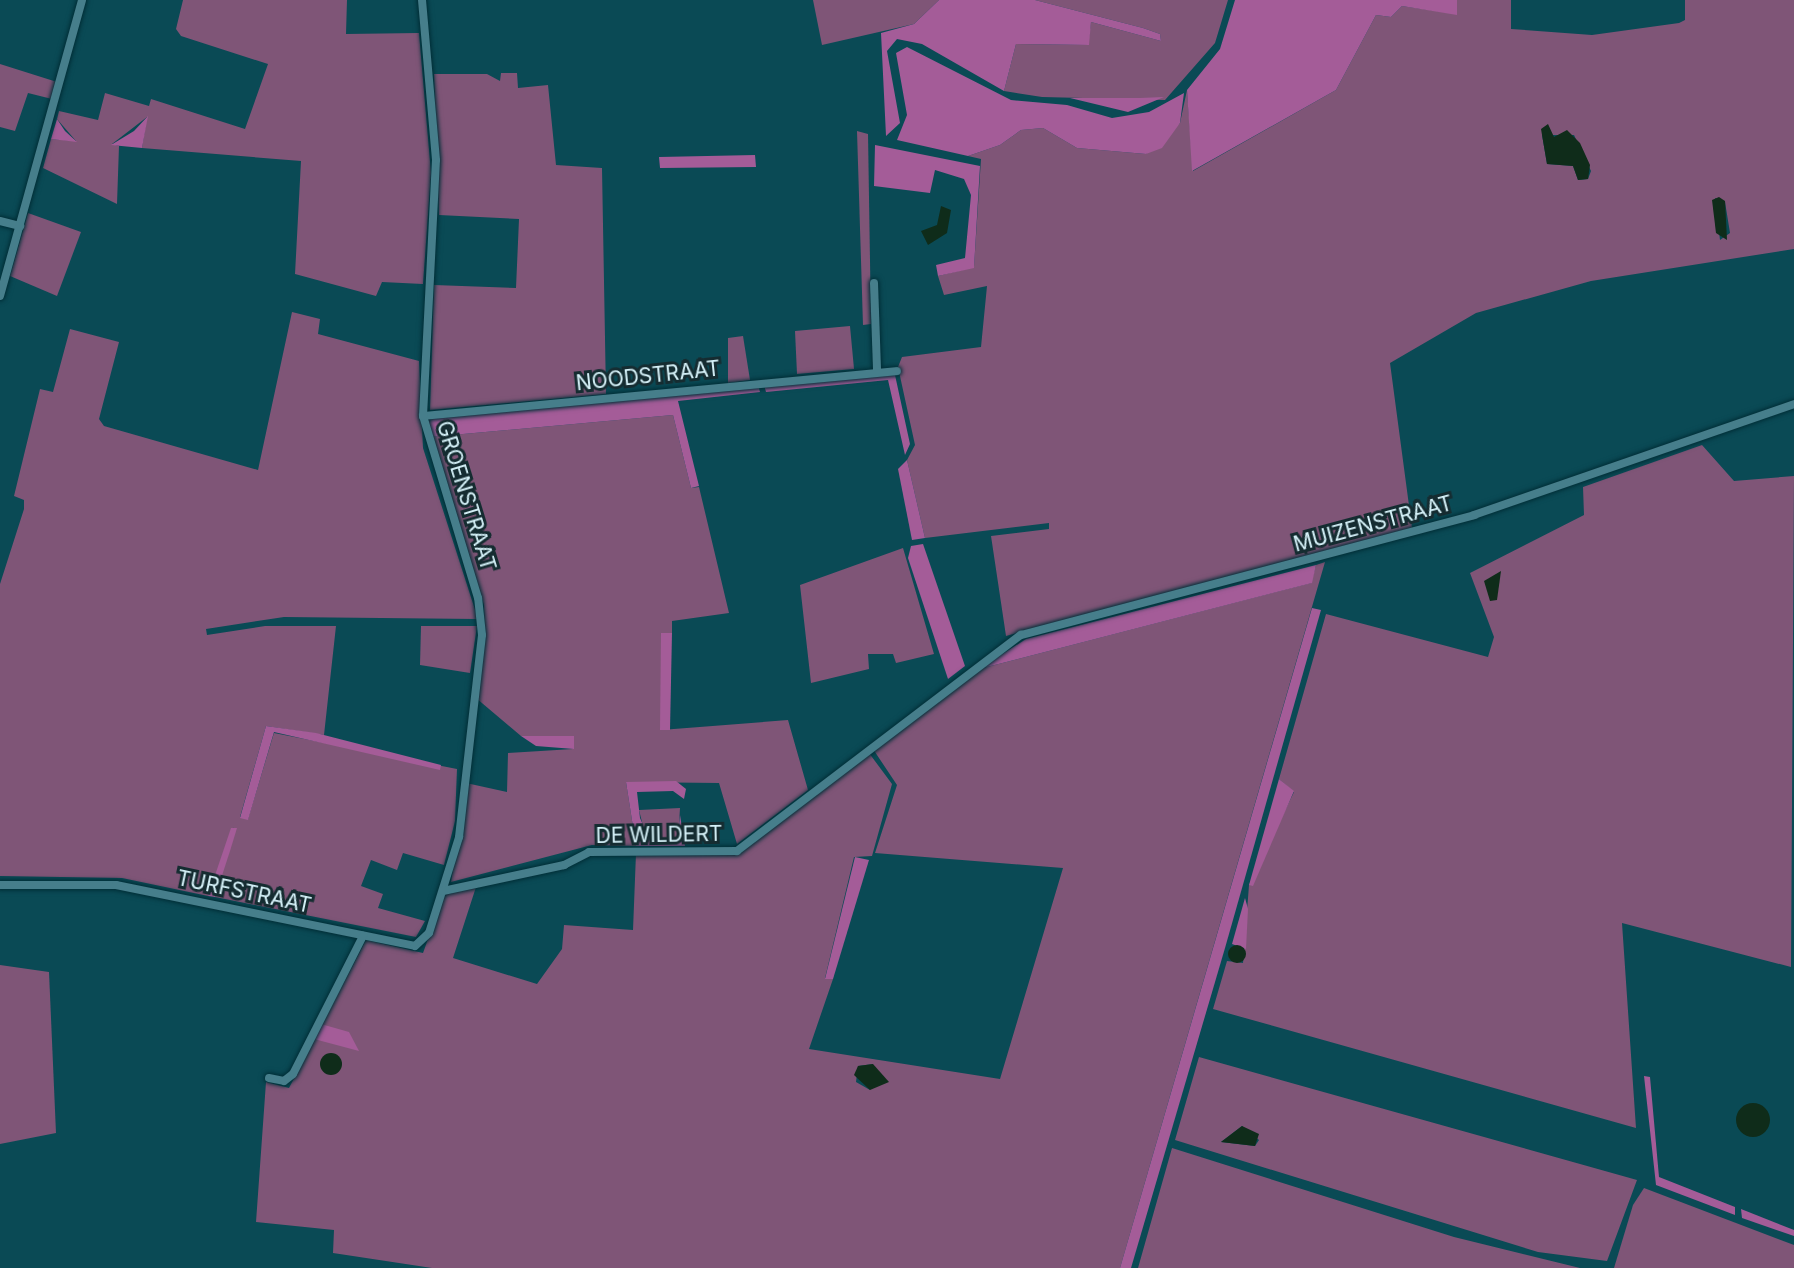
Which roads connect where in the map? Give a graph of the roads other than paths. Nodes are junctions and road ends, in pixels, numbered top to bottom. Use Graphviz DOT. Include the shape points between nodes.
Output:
graph roads {
  1 [pos="82,0"];
  2 [pos="422,0"];
  3 [pos="0,220"];
  4 [pos="20,226"];
  5 [pos="874,283"];
  6 [pos="0,296"];
  7 [pos="877,371"];
  8 [pos="897,371"];
  9 [pos="1794,404"];
  10 [pos="423,416"];
  11 [pos="964,674"];
  12 [pos="0,885"];
  13 [pos="443,891"];
  14 [pos="363,936"];
  15 [pos="269,1078"];
  1 -- 4 [label="street"];
  2 -- 10 [label="street, GROENSTRAAT" via="436,160"];
  3 -- 4 [label="street"];
  4 -- 6 [label="street"];
  5 -- 7 [label="street"];
  7 -- 8 [label="street, NOODSTRAAT"];
  7 -- 10 [label="street, NOODSTRAAT"];
  9 -- 11 [label="street, MUIZENSTRAAT" via="1474,515 1021,635"];
  10 -- 13 [label="street, GROENSTRAAT" via="482,618 459,837"];
  11 -- 13 [label="street, DE WILDERT" via="737,851 589,852 564,865"];
  12 -- 14 [label="street, TURFSTRAAT" via="116,885"];
  13 -- 14 [label="street, TURFSTRAAT" via="423,943"];
  14 -- 15 [label="street" via="292,1074 284,1081"];
}
